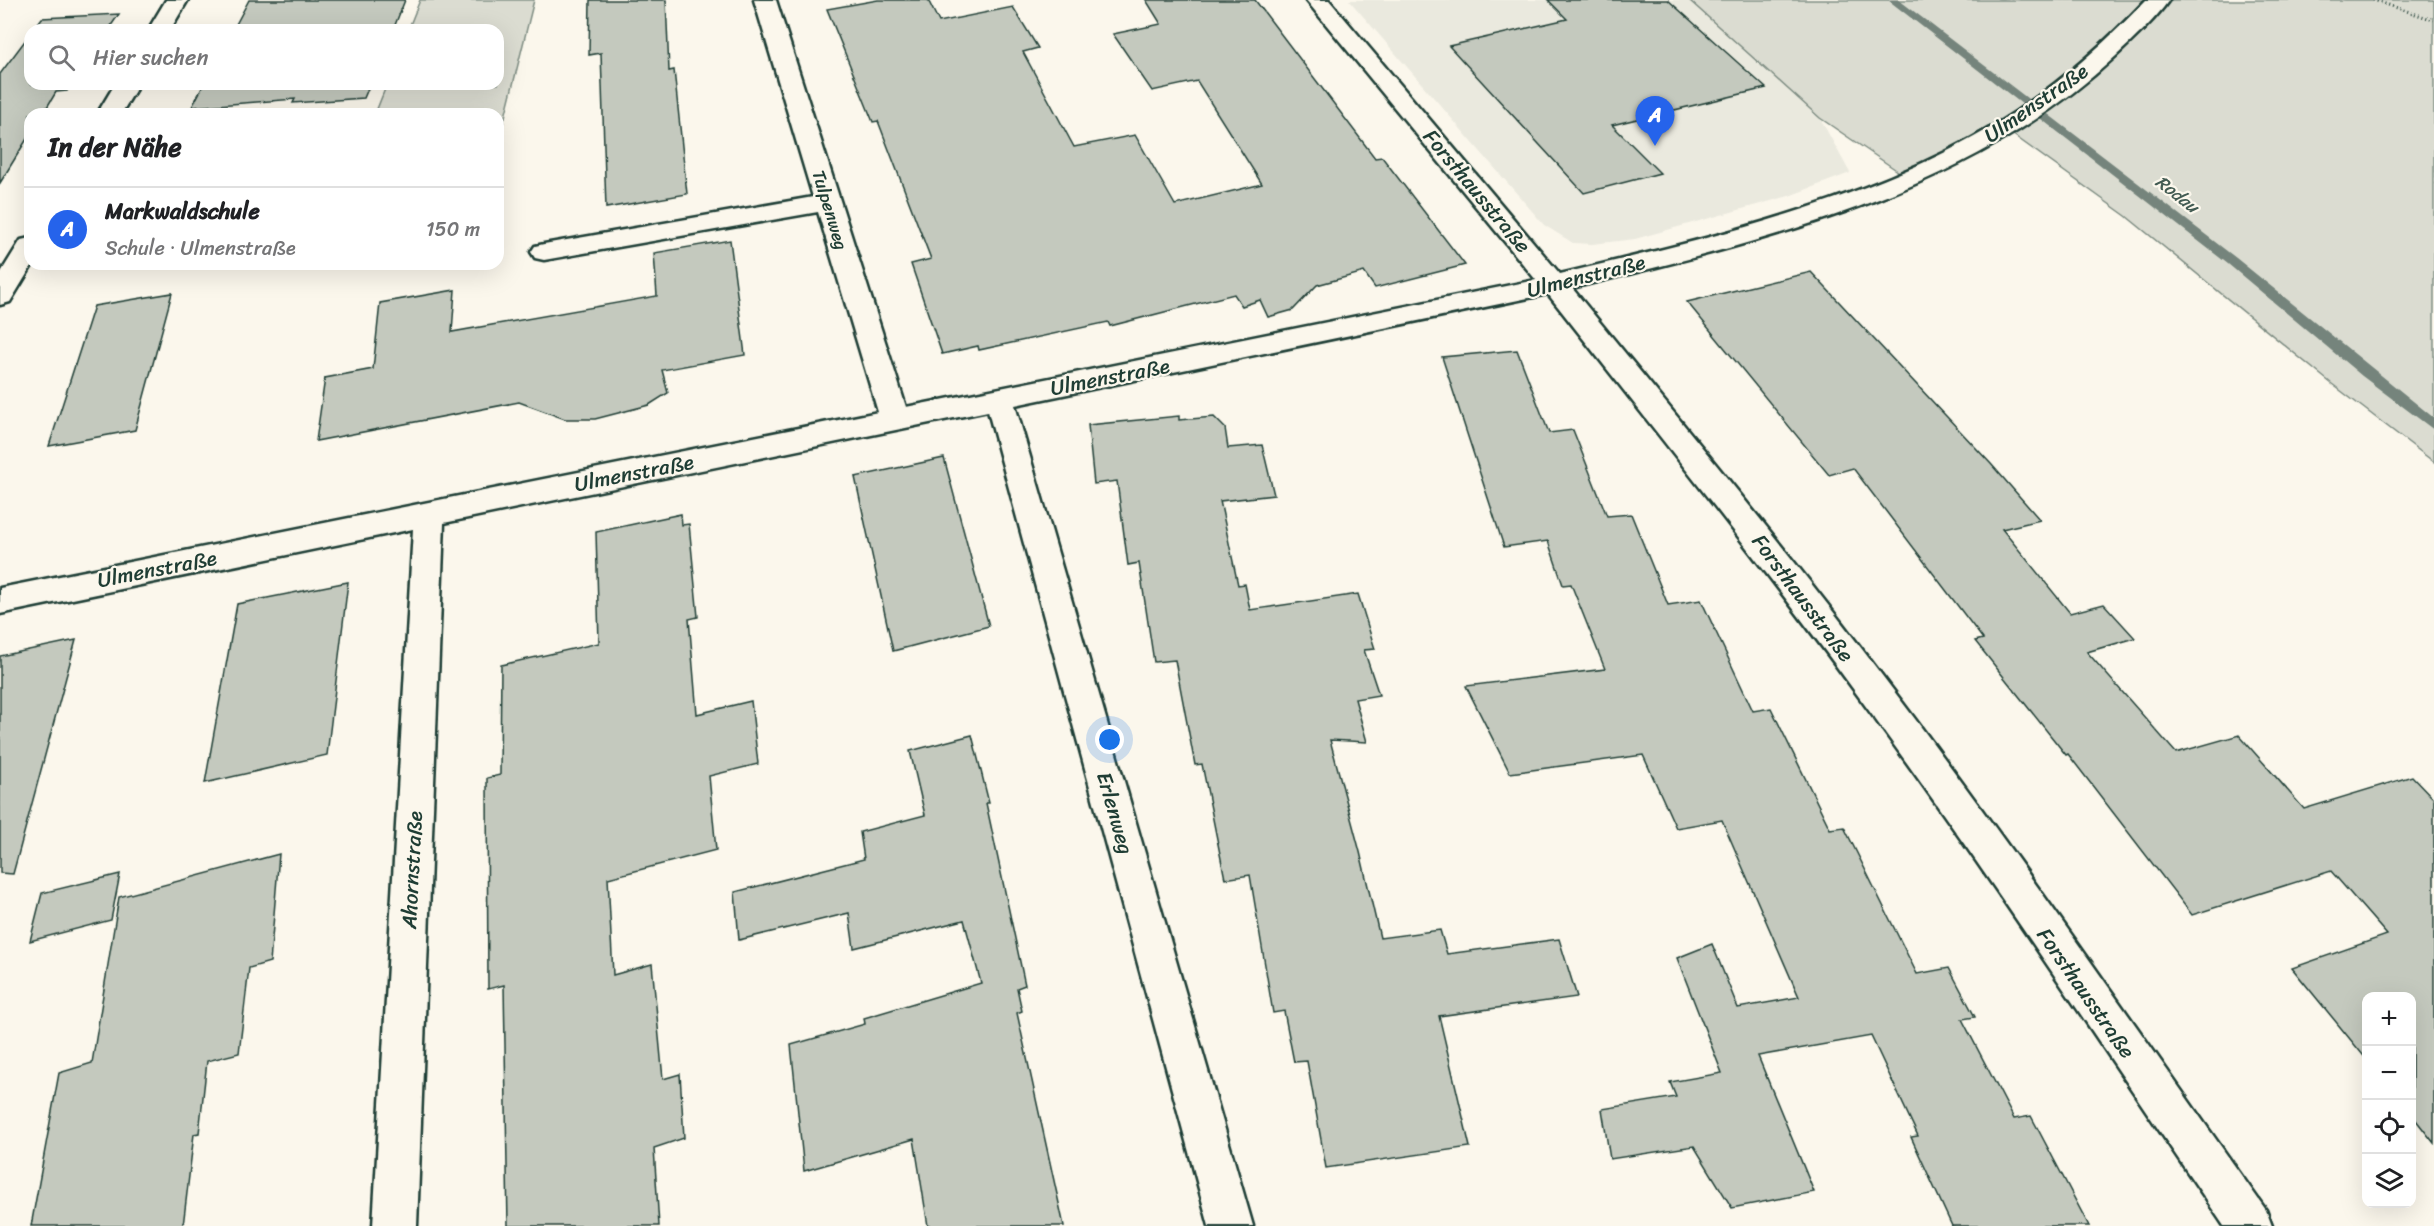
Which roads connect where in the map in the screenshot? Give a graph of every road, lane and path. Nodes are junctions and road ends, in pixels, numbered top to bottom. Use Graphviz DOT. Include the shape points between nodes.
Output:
graph roads {
  1 [pos="177,0"];
  2 [pos="765,0"];
  3 [pos="1317,0"];
  4 [pos="2158,0"];
  5 [pos="2373,0"];
  6 [pos="2434,20"];
  7 [pos="163,24"];
  8 [pos="123,90"];
  9 [pos="113,108"];
  10 [pos="827,203"];
  11 [pos="544,252"];
  12 [pos="24,256"];
  13 [pos="1555,285"];
  14 [pos="0,296"];
  15 [pos="999,399"];
  16 [pos="895,420"];
  17 [pos="429,514"];
  18 [pos="0,601"];
  19 [pos="395,1226"];
  20 [pos="1231,1226"];
  21 [pos="2250,1226"];
  1 -- 7 [label="street"];
  2 -- 10 [label="street, Tulpenweg"];
  3 -- 13 [label="street, Forsthausstraße"];
  4 -- 13 [label="street, Ulmenstraße" via="2061,92 2005,129 1908,178 1831,208"];
  5 -- 6 [label="path"];
  8 -- 9 [label="street"];
  10 -- 11 [label="street"];
  10 -- 16 [label="street, Tulpenweg"];
  12 -- 14 [label="street"];
  13 -- 15 [label="street, Ulmenstraße"];
  13 -- 21 [label="street, Forsthausstraße" via="1873,689"];
  15 -- 16 [label="street, Ulmenstraße"];
  15 -- 20 [label="street, Erlenweg"];
  16 -- 17 [label="street, Ulmenstraße"];
  17 -- 18 [label="street, Ulmenstraße"];
  17 -- 19 [label="street, Ahornstraße"];
}
